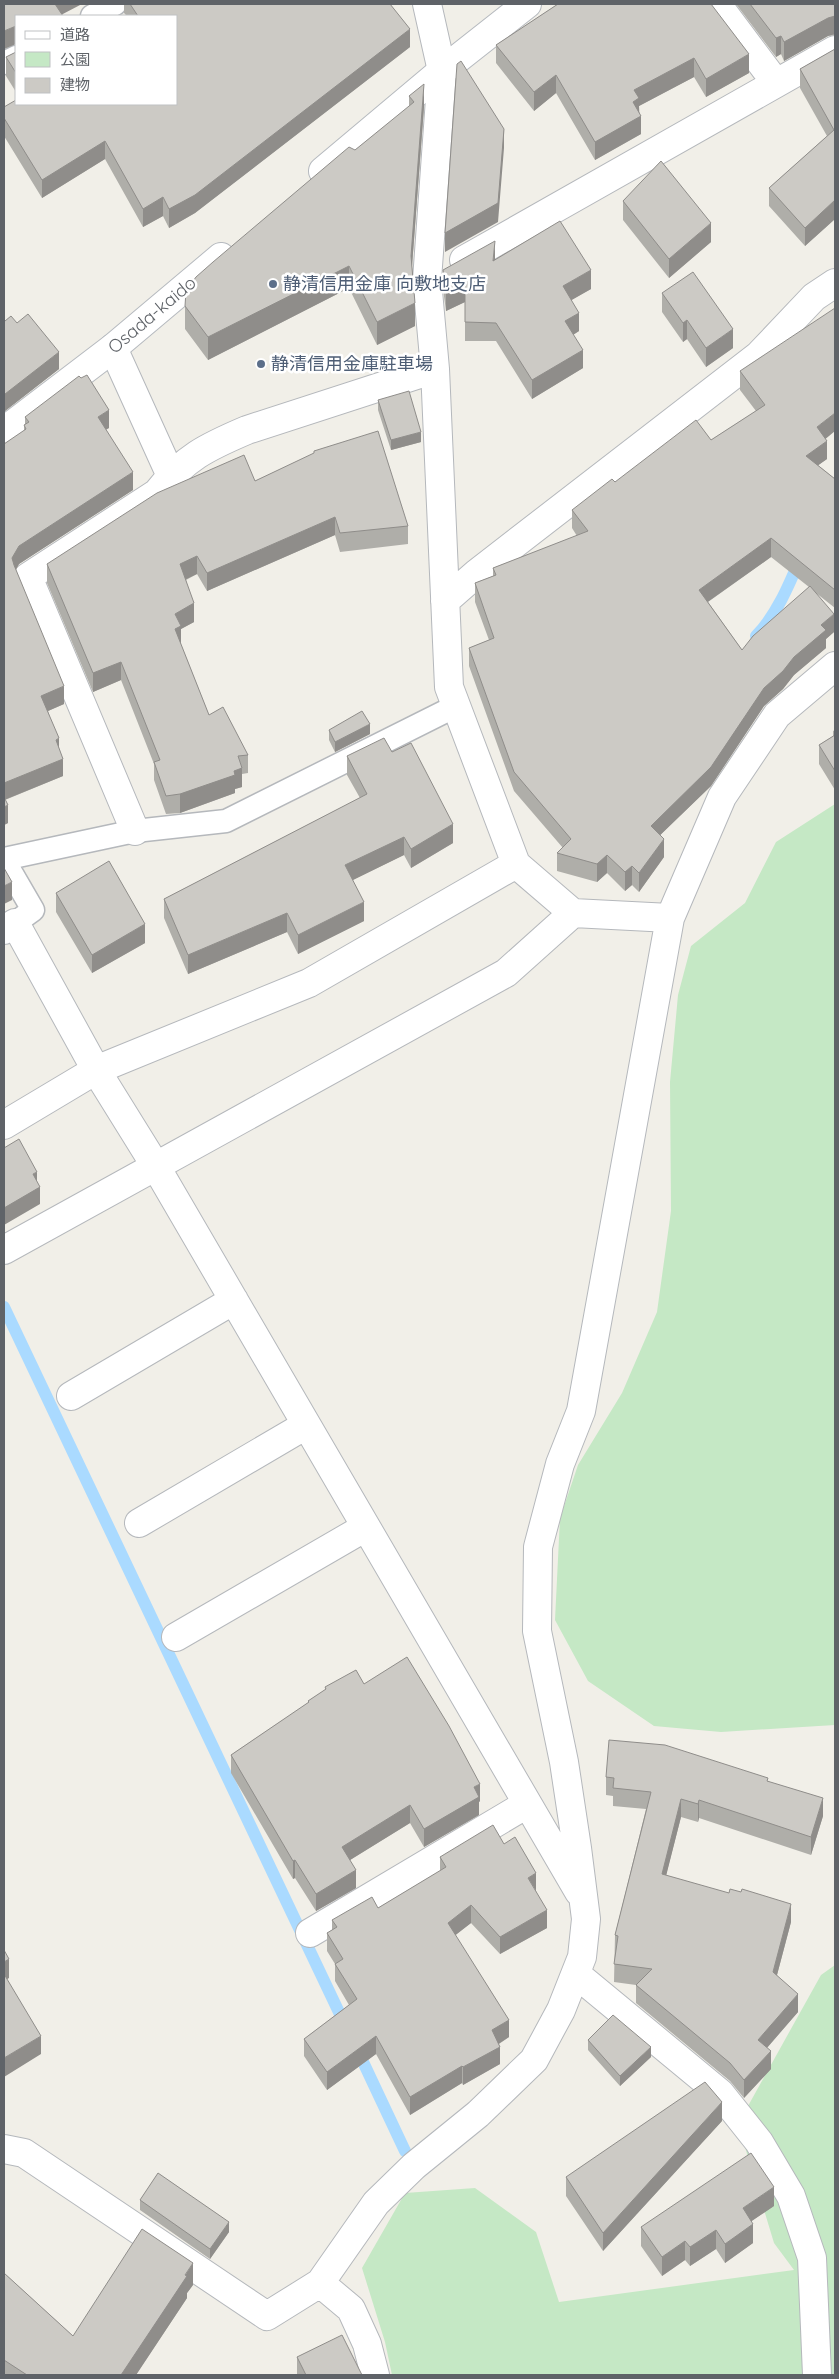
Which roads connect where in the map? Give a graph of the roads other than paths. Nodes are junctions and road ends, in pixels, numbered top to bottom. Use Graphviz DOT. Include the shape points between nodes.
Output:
graph roads {
  1 [pos="115,4"];
  2 [pos="427,4"];
  3 [pos="527,4"];
  4 [pos="717,4"];
  5 [pos="94,15"];
  6 [pos="835,50"];
  7 [pos="442,71"];
  8 [pos="776,83"];
  9 [pos="304,187"];
  10 [pos="243,238"];
  11 [pos="427,280"];
  12 [pos="835,283"];
  13 [pos="114,348"];
  14 [pos="436,370"];
  15 [pos="4,431"];
  16 [pos="170,476"];
  17 [pos="446,602"];
  18 [pos="835,666"];
  19 [pos="456,706"];
  20 [pos="136,831"];
  21 [pos="4,860"];
  22 [pos="516,864"];
  23 [pos="573,912"];
  24 [pos="670,918"];
  25 [pos="9,926"];
  26 [pos="96,1070"];
  27 [pos="4,1125"];
  28 [pos="155,1165"];
  29 [pos="4,1250"];
  30 [pos="234,1300"];
  31 [pos="71,1396"];
  32 [pos="306,1425"];
  33 [pos="139,1523"];
  34 [pos="366,1528"];
  35 [pos="176,1637"];
  36 [pos="527,1804"];
  37 [pos="583,1899"];
  38 [pos="310,1933"];
  39 [pos="576,1974"];
  40 [pos="4,2149"];
  41 [pos="320,2283"];
  42 [pos="374,2375"];
  43 [pos="817,2375"];
  1 -- 5 [label="lane"];
  2 -- 7 [label="street"];
  3 -- 7 [label="street"];
  4 -- 8 [label="street"];
  6 -- 8 [label="street"];
  7 -- 9 [label="street"];
  7 -- 11 [label="street"];
  8 -- 11 [label="street"];
  10 -- 13 [label="street, Osada-kaido"];
  11 -- 14 [label="street"];
  12 -- 17 [label="street" via="814,297 759,355 477,573"];
  13 -- 15 [label="street, Osada-kaido"];
  13 -- 16 [label="street"];
  14 -- 16 [label="street" via="247,430 191,457"];
  14 -- 17 [label="street"];
  16 -- 20 [label="street" via="157,493 28,577"];
  17 -- 19 [label="street" via="449,687"];
  18 -- 24 [label="street" via="777,715 728,789"];
  19 -- 20 [label="lane" via="226,821"];
  19 -- 22 [label="street"];
  20 -- 21 [label="lane"];
  21 -- 25 [label="lane" via="33,910"];
  22 -- 23 [label="street"];
  22 -- 26 [label="street" via="309,983"];
  23 -- 24 [label="street"];
  23 -- 28 [label="street" via="506,973"];
  24 -- 37 [label="street" via="581,1411 560,1464 538,1547 537,1631 564,1762"];
  25 -- 26 [label="street"];
  26 -- 27 [label="street"];
  26 -- 28 [label="street"];
  28 -- 29 [label="street"];
  28 -- 30 [label="street"];
  30 -- 31 [label="street"];
  30 -- 32 [label="street"];
  32 -- 33 [label="street"];
  32 -- 34 [label="street"];
  34 -- 35 [label="street"];
  34 -- 36 [label="street"];
  36 -- 37 [label="street"];
  36 -- 38 [label="street"];
  37 -- 39 [label="street" via="586,1919 582,1957"];
  39 -- 41 [label="street" via="534,2060 376,2203"];
  39 -- 43 [label="street" via="720,2093 759,2142 791,2196 812,2258"];
  40 -- 41 [label="street" via="24,2153 267,2316"];
  41 -- 42 [label="street" via="351,2309 367,2344"];
}
